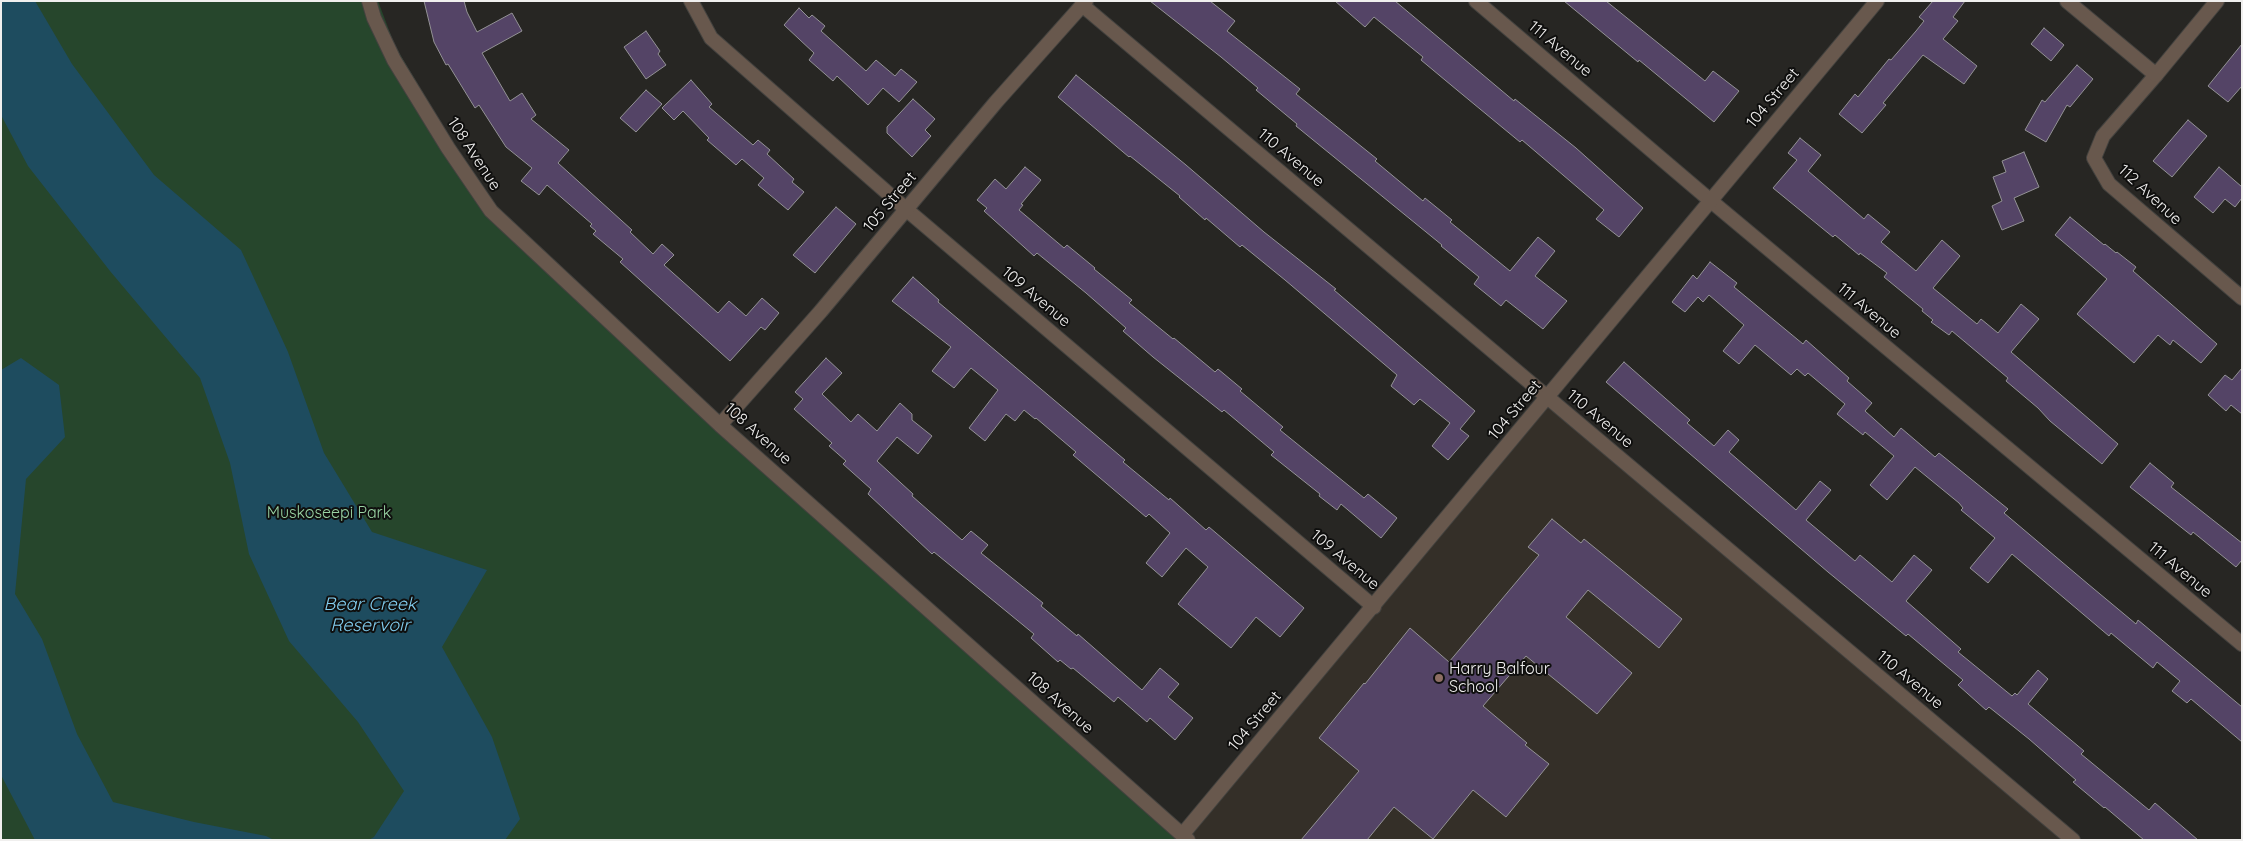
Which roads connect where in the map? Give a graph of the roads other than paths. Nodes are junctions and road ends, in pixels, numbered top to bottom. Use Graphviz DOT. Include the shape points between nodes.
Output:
graph roads {
  1 [pos="369,1"];
  2 [pos="691,1"];
  3 [pos="1476,1"];
  4 [pos="1877,1"];
  5 [pos="2067,1"];
  6 [pos="2217,1"];
  7 [pos="1084,3"];
  8 [pos="2156,75"];
  9 [pos="1711,201"];
  10 [pos="907,210"];
  11 [pos="2242,298"];
  12 [pos="1548,398"];
  13 [pos="720,425"];
  14 [pos="1374,607"];
  15 [pos="2242,644"];
  16 [pos="1182,838"];
  17 [pos="2073,840"];
  1 -- 13 [label="street, 108 Avenue" via="394,60 491,211"];
  2 -- 10 [label="street, 109 Avenue" via="711,38"];
  3 -- 9 [label="street, 111 Avenue"];
  4 -- 9 [label="street, 104 Street"];
  5 -- 8 [label="street"];
  6 -- 8 [label="street"];
  7 -- 10 [label="street, 105 Street" via="996,102"];
  7 -- 12 [label="street, 110 Avenue"];
  8 -- 11 [label="street, 112 Avenue" via="2103,136 2094,158 2109,184"];
  9 -- 12 [label="street, 104 Street"];
  9 -- 15 [label="street, 111 Avenue"];
  10 -- 13 [label="street, 105 Street"];
  10 -- 14 [label="street, 109 Avenue"];
  12 -- 14 [label="street, 104 Street"];
  12 -- 17 [label="street, 110 Avenue"];
  13 -- 16 [label="street, 108 Avenue"];
  14 -- 16 [label="street, 104 Street"];
}
